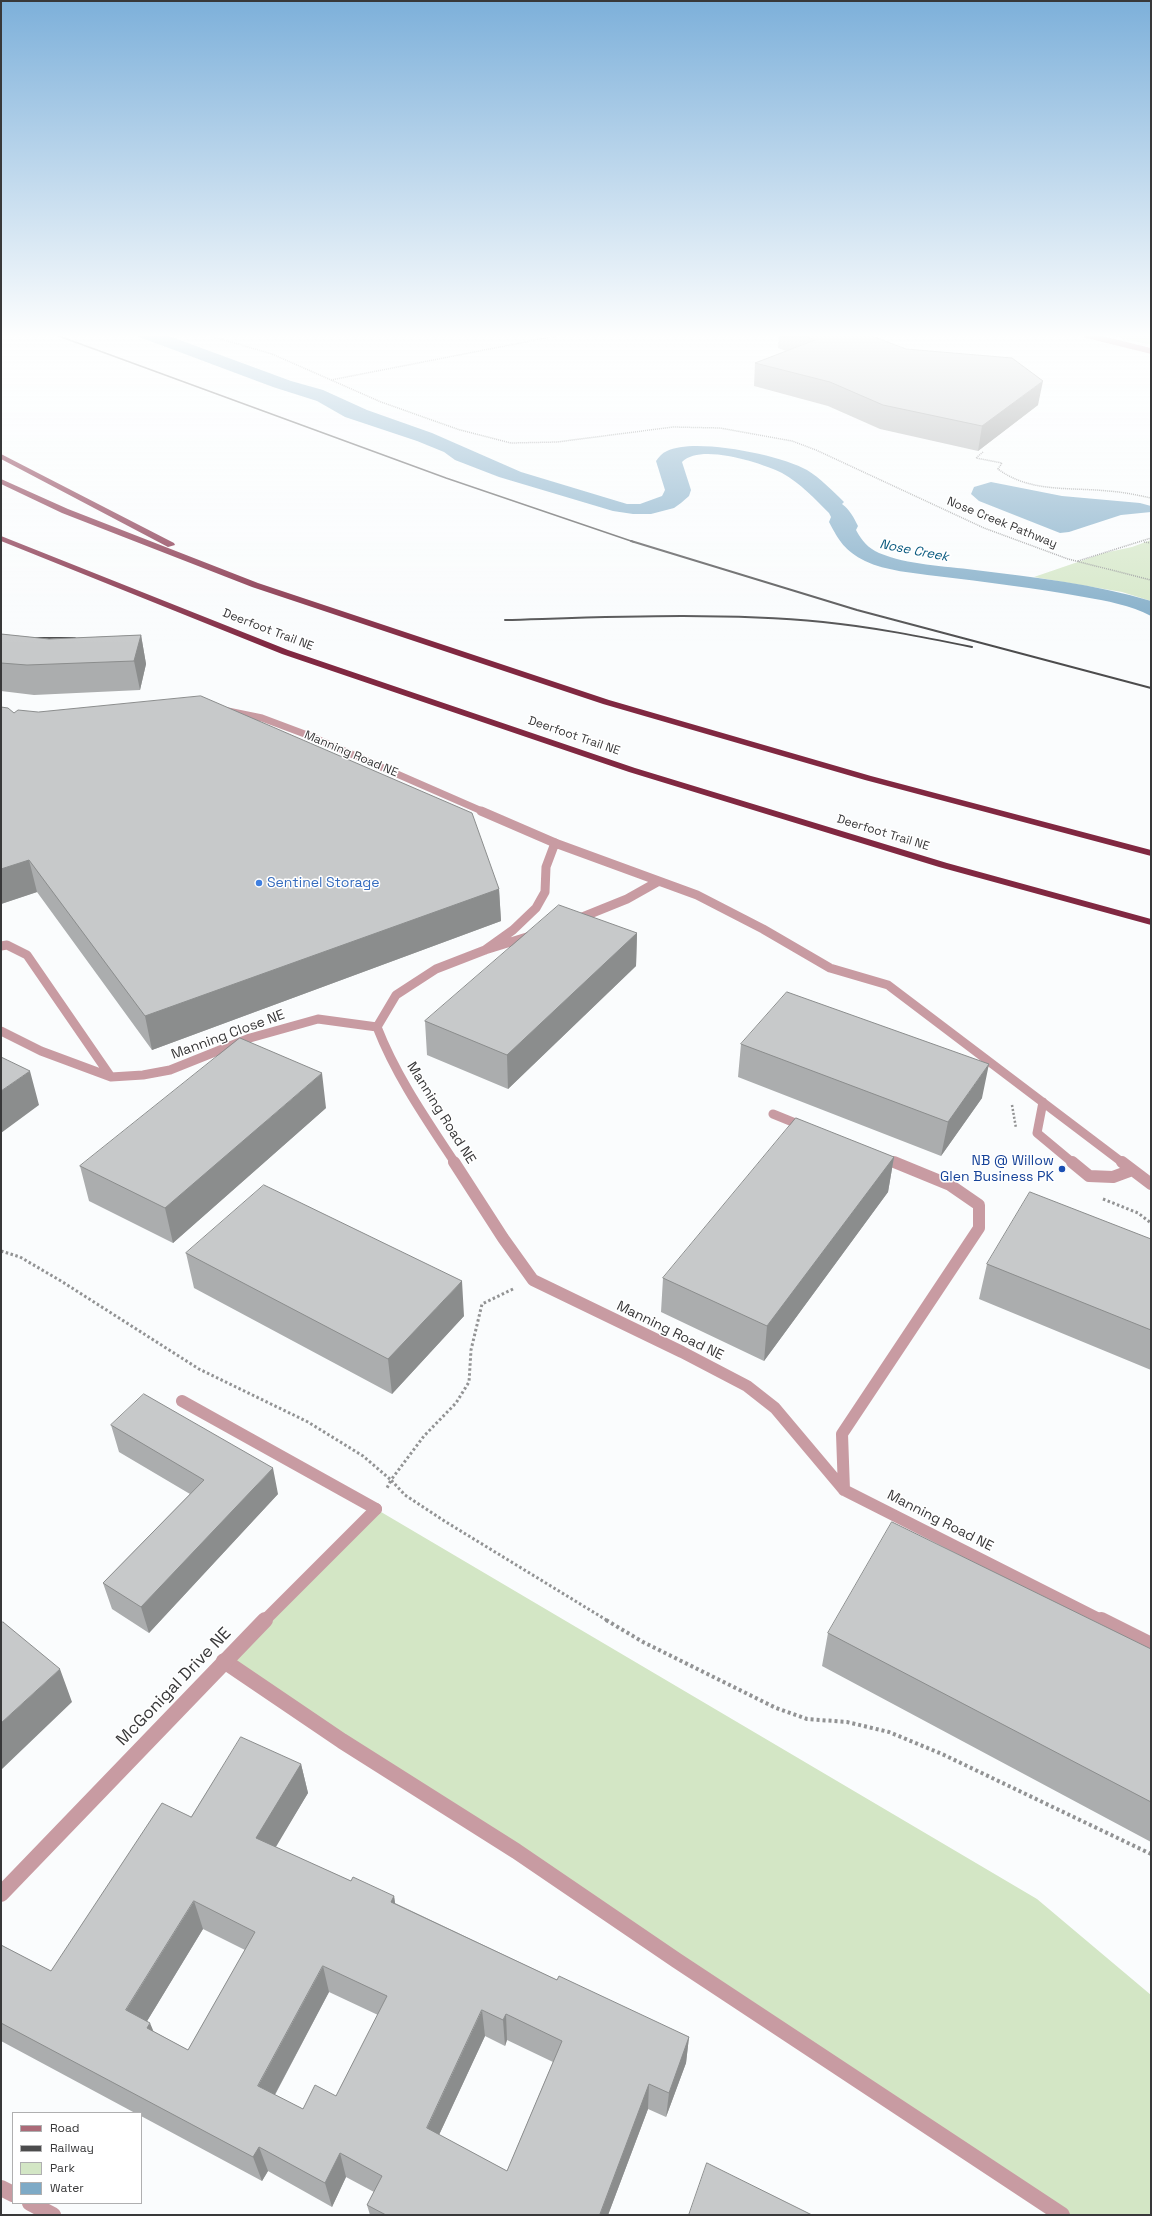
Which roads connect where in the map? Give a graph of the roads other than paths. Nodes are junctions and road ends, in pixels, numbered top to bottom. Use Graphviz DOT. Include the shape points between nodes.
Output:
graph roads {
  1 [pos="1,456"];
  2 [pos="1,481"];
  3 [pos="1,538"];
  4 [pos="255,585"];
  5 [pos="218,710"];
  6 [pos="555,843"];
  7 [pos="1151,853"];
  8 [pos="659,881"];
  9 [pos="1151,922"];
  10 [pos="567,924"];
  11 [pos="538,934"];
  12 [pos="1,946"];
  13 [pos="485,950"];
  14 [pos="377,1026"];
  15 [pos="1,1031"];
  16 [pos="111,1077"];
  17 [pos="1043,1102"];
  18 [pos="773,1114"];
  19 [pos="818,1132"];
  20 [pos="869,1152"];
  21 [pos="1132,1170"];
  22 [pos="1151,1184"];
  23 [pos="182,1401"];
  24 [pos="844,1490"];
  25 [pos="1151,1645"];
  26 [pos="224,1661"];
  27 [pos="1,1894"];
  28 [pos="1,2188"];
  29 [pos="12,2194"];
  30 [pos="32,2204"];
  31 [pos="53,2215"];
  32 [pos="1062,2215"];
  1 -- 4 [label="highway" via="134,527"];
  2 -- 4 [label="highway" via="65,511"];
  3 -- 9 [label="highway, Deerfoot Trail NE" via="285,652 625,768 943,864"];
  4 -- 7 [label="highway" via="606,702 868,778"];
  5 -- 6 [label="street, Manning Road NE" via="262,718 310,736"];
  6 -- 8 [label="street, Manning Road NE"];
  6 -- 13 [label="street" via="546,867 545,892 536,908 513,930"];
  8 -- 10 [label="street" via="627,899"];
  8 -- 17 [label="street, Manning Road NE" via="697,895 731,912 830,968 888,985"];
  11 -- 13 [label="street"];
  12 -- 16 [label="street" via="7,945 27,955"];
  13 -- 14 [label="street" via="436,969 396,995"];
  14 -- 16 [label="street, Manning Close NE" via="318,1019 250,1038 170,1070 143,1076"];
  14 -- 24 [label="street, Manning Road NE" via="389,1058 403,1083 533,1280 747,1386 775,1408"];
  15 -- 16 [label="street, Manning Close NE" via="41,1051"];
  17 -- 21 [label="street, Manning Road NE"];
  17 -- 21 [label="street" via="1037,1133 1089,1176 1113,1177"];
  18 -- 19 [label="street"];
  20 -- 24 [label="street" via="950,1185 979,1205 979,1228 842,1434"];
  21 -- 22 [label="street, Manning Road NE"];
  23 -- 26 [label="street, McGonigal Drive NE" via="376,1508"];
  24 -- 25 [label="street, Manning Road NE"];
  26 -- 27 [label="street, McGonigal Drive NE"];
  26 -- 32 [label="street" via="342,1741 516,1851"];
  28 -- 29 [label="street"];
  30 -- 31 [label="street"];
}
